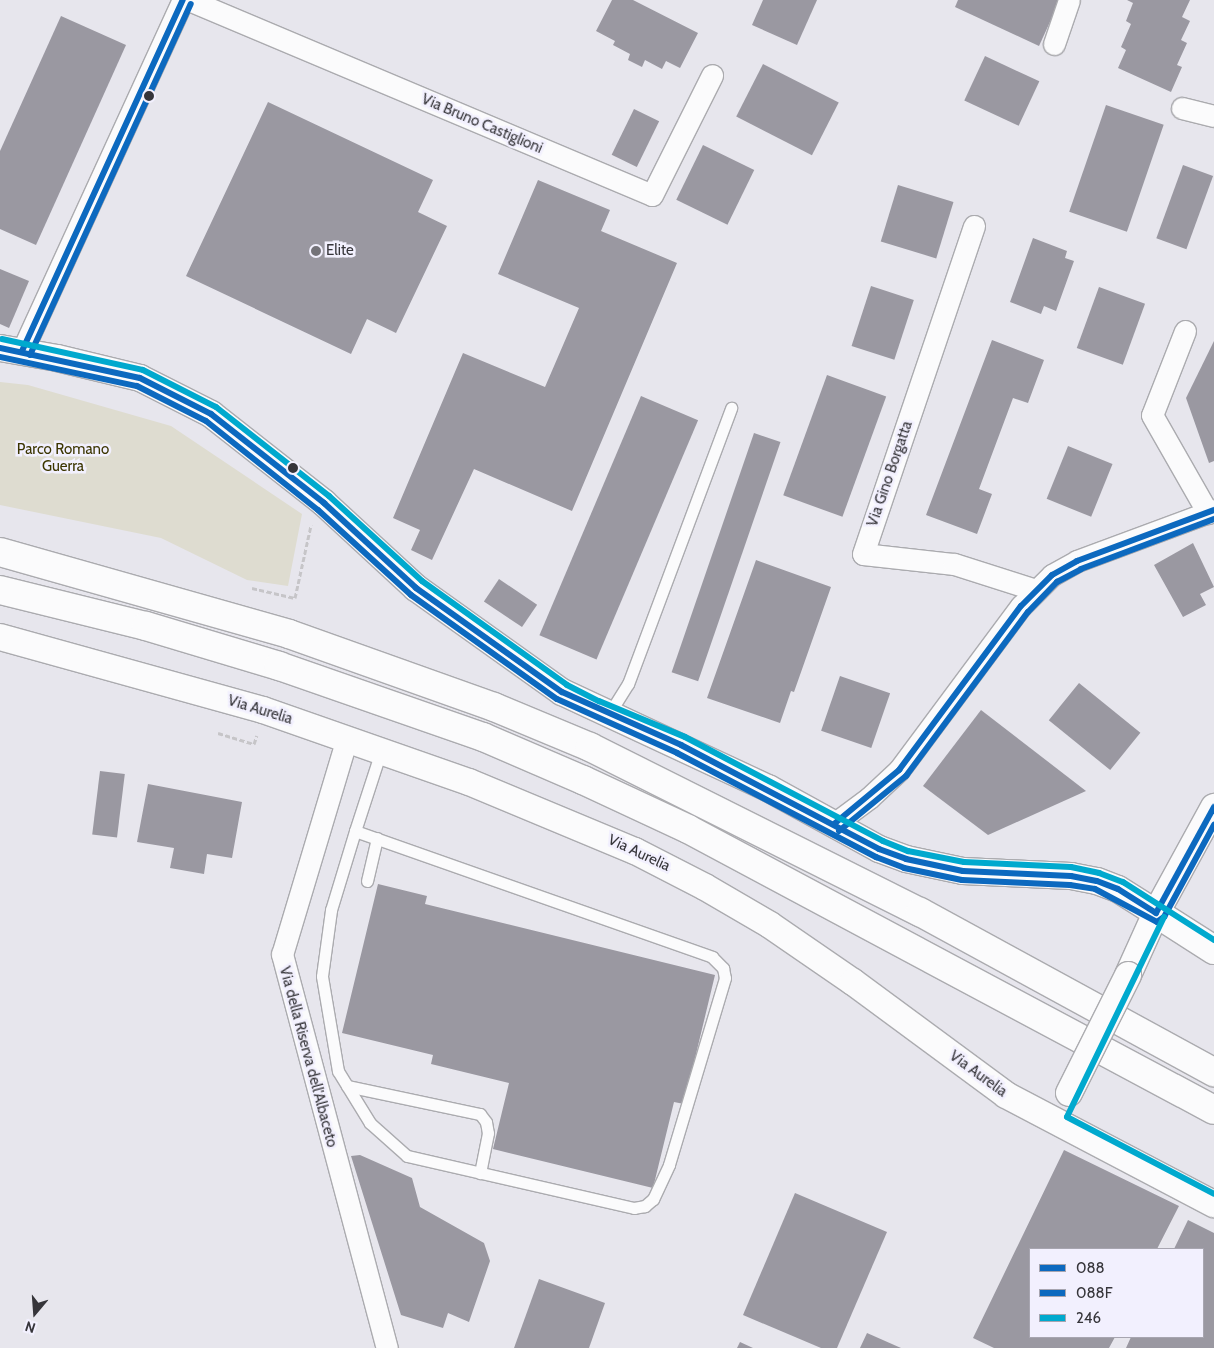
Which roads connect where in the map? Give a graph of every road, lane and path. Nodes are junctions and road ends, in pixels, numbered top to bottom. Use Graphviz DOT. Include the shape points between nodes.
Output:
graph roads {
  1 [pos="182,0"];
  2 [pos="189,0"];
  3 [pos="1069,0"];
  4 [pos="1054,44"];
  5 [pos="712,75"];
  6 [pos="1182,108"];
  7 [pos="1214,116"];
  8 [pos="974,226"];
  9 [pos="1184,332"];
  10 [pos="11,350"];
  11 [pos="732,408"];
  12 [pos="324,503"];
  13 [pos="1211,511"];
  14 [pos="0,552"];
  15 [pos="252,588"];
  16 [pos="0,590"];
  17 [pos="1036,590"];
  18 [pos="0,637"];
  19 [pos="609,715"];
  20 [pos="218,733"];
  21 [pos="347,738"];
  22 [pos="254,744"];
  23 [pos="382,750"];
  24 [pos="1214,807"];
  25 [pos="834,824"];
  26 [pos="355,830"];
  27 [pos="377,838"];
  28 [pos="367,881"];
  29 [pos="1156,913"];
  30 [pos="1214,950"];
  31 [pos="1214,1072"];
  32 [pos="347,1086"];
  33 [pos="1214,1110"];
  34 [pos="1055,1121"];
  35 [pos="480,1173"];
  36 [pos="1214,1204"];
  37 [pos="387,1348"];
  1 -- 10 [label="street"];
  2 -- 5 [label="street, Via Bruno Castiglioni" via="652,195"];
  3 -- 4 [label="street"];
  6 -- 7 [label="street"];
  8 -- 17 [label="street, Via Gino Borgatta" via="863,554 954,564"];
  9 -- 13 [label="street" via="1152,415"];
  10 -- 12 [label="street" via="149,383 211,414"];
  11 -- 19 [label="lane" via="628,684"];
  12 -- 15 [label="path" via="312,519 295,598"];
  12 -- 19 [label="street" via="416,588 562,692"];
  13 -- 17 [label="street" via="1077,560 1052,575"];
  14 -- 31 [label="highway" via="289,634 494,707 590,747 920,912"];
  16 -- 33 [label="highway" via="146,626 279,666 483,737 688,830"];
  17 -- 25 [label="street" via="899,770"];
  18 -- 21 [label="street, Via Aurelia" via="263,710"];
  19 -- 25 [label="street" via="681,745"];
  20 -- 22 [label="path"];
  21 -- 23 [label="street, Via Aurelia"];
  21 -- 37 [label="street, Via della Riserva dell'Albaceto" via="282,954"];
  23 -- 26 [label="lane"];
  23 -- 34 [label="street, Via Aurelia" via="600,835 706,887 770,925 853,982 1006,1095"];
  24 -- 29 [label="street"];
  25 -- 29 [label="street" via="906,859 963,871 1072,876 1118,889"];
  26 -- 27 [label="lane"];
  26 -- 32 [label="lane" via="331,910 322,976 338,1071"];
  27 -- 28 [label="lane"];
  27 -- 35 [label="lane" via="712,957 723,968 725,978 669,1165 653,1199 645,1206 634,1208"];
  29 -- 30 [label="highway"];
  29 -- 34 [label="street, bridge"];
  32 -- 35 [label="lane" via="370,1123 407,1156"];
  32 -- 35 [label="lane" via="480,1114 488,1133"];
  34 -- 36 [label="street, Via Aurelia"];
}
